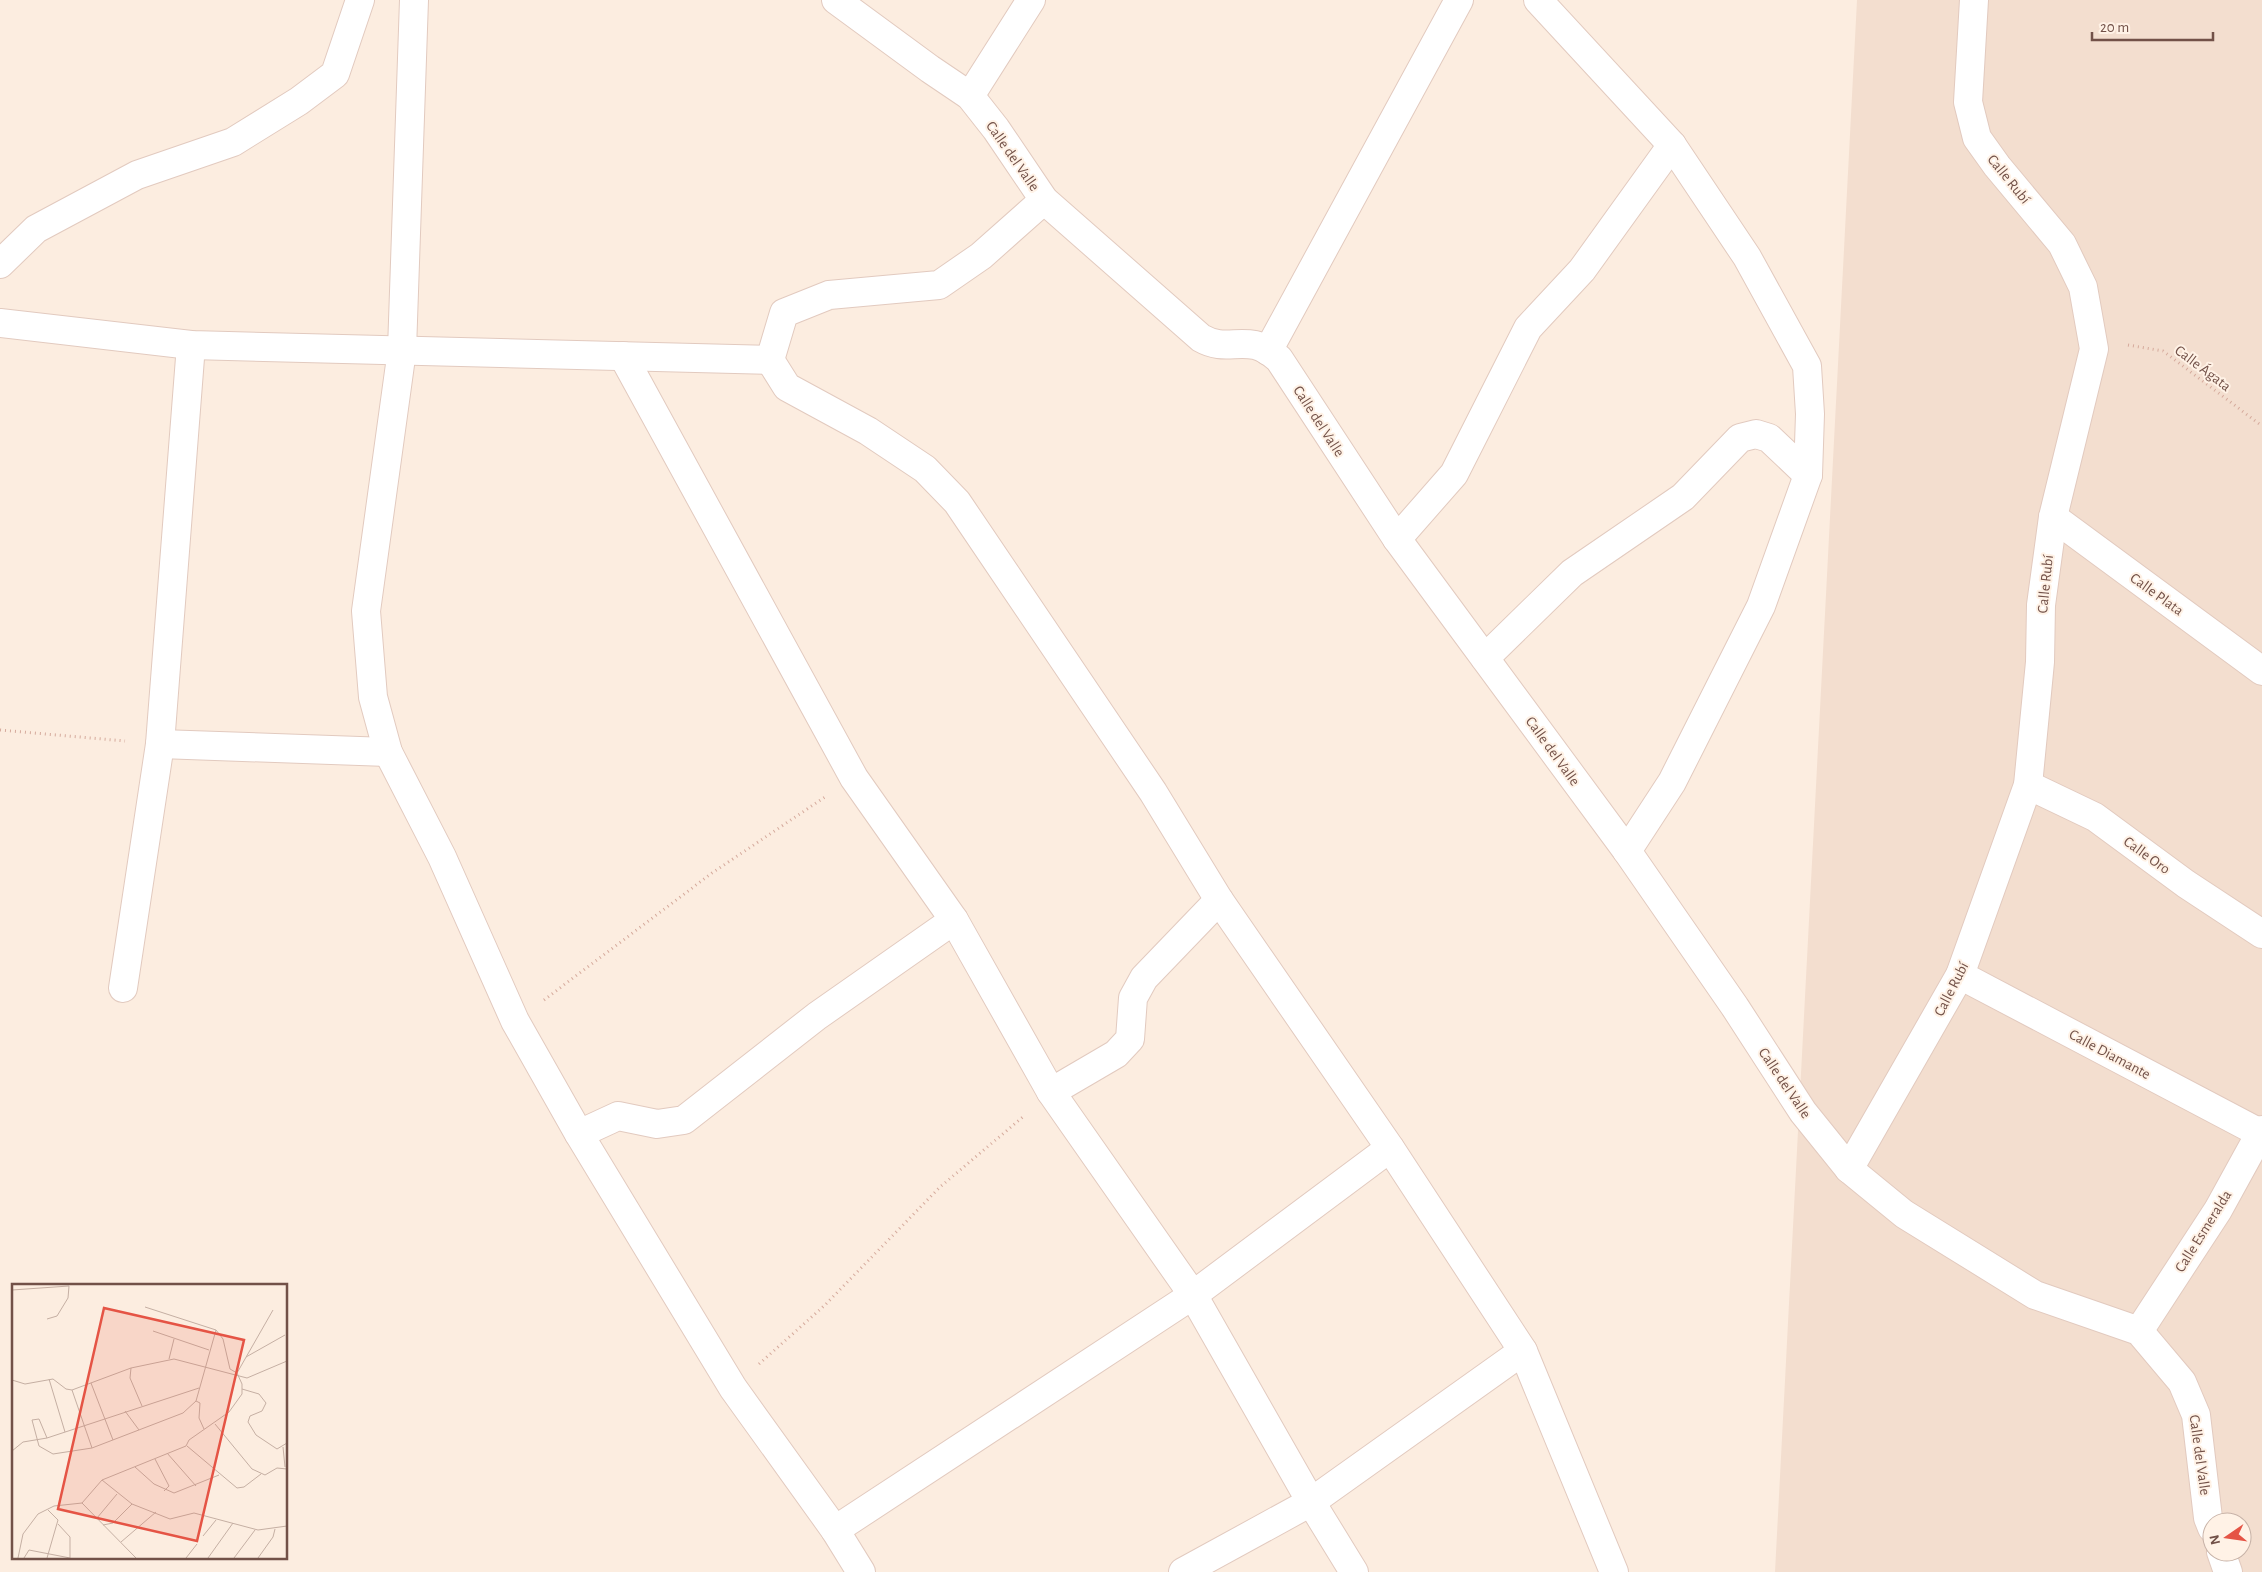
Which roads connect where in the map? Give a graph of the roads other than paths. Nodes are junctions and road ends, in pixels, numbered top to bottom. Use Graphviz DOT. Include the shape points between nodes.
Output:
graph roads {
  1 [pos="360,0"];
  2 [pos="414,0"];
  3 [pos="836,0"];
  4 [pos="1031,0"];
  5 [pos="1459,0"];
  6 [pos="1538,0"];
  7 [pos="1974,0"];
  8 [pos="970,96"];
  9 [pos="1672,145"];
  10 [pos="1044,200"];
  11 [pos="0,264"];
  12 [pos="0,323"];
  13 [pos="191,345"];
  14 [pos="402,350"];
  15 [pos="1268,350"];
  16 [pos="623,356"];
  17 [pos="770,360"];
  18 [pos="1808,475"];
  19 [pos="2053,517"];
  20 [pos="1397,539"];
  21 [pos="1485,658"];
  22 [pos="2262,671"];
  23 [pos="160,744"];
  24 [pos="388,752"];
  25 [pos="2028,785"];
  26 [pos="1626,851"];
  27 [pos="1219,900"];
  28 [pos="954,920"];
  29 [pos="2262,934"];
  30 [pos="1960,975"];
  31 [pos="123,988"];
  32 [pos="1051,1092"];
  33 [pos="2261,1131"];
  34 [pos="578,1134"];
  35 [pos="1390,1148"];
  36 [pos="1849,1169"];
  37 [pos="1193,1295"];
  38 [pos="2139,1331"];
  39 [pos="1523,1351"];
  40 [pos="1311,1502"];
  41 [pos="2207,1512"];
  42 [pos="835,1530"];
  43 [pos="861,1572"];
  44 [pos="1183,1572"];
  45 [pos="1354,1572"];
  46 [pos="1614,1572"];
  1 -- 11 [label="street" via="335,74 299,101 233,142 137,175 36,229"];
  2 -- 14 [label="street"];
  3 -- 8 [label="street, Calle del Valle"];
  4 -- 8 [label="street"];
  5 -- 15 [label="street"];
  6 -- 9 [label="street"];
  7 -- 19 [label="street, Calle Rubí" via="1968,102 1977,138 2062,244 2083,287 2094,349"];
  8 -- 10 [label="street, Calle del Valle"];
  9 -- 18 [label="street" via="1747,257 1807,366 1810,414"];
  9 -- 20 [label="street" via="1582,270 1528,328 1454,474"];
  10 -- 15 [label="street, Calle del Valle" via="1201,338 1221,346 1254,345"];
  10 -- 17 [label="street" via="981,256 939,285 829,295 784,313"];
  12 -- 13 [label="street"];
  13 -- 14 [label="street"];
  13 -- 23 [label="street"];
  14 -- 16 [label="street"];
  14 -- 24 [label="street" via="366,611 373,697"];
  15 -- 20 [label="street, Calle del Valle" via="1279,359"];
  16 -- 17 [label="street"];
  16 -- 28 [label="street" via="854,778"];
  17 -- 27 [label="street" via="787,387 868,431 925,469 958,502 1153,792"];
  18 -- 21 [label="street" via="1769,438 1756,434 1740,438 1683,498 1572,573"];
  18 -- 26 [label="street" via="1761,606 1672,782"];
  19 -- 22 [label="street, Calle Plata"];
  19 -- 25 [label="street, Calle Rubí" via="2041,606 2040,662"];
  20 -- 21 [label="street, Calle del Valle"];
  21 -- 26 [label="street, Calle del Valle"];
  23 -- 24 [label="street"];
  23 -- 31 [label="street"];
  24 -- 34 [label="street" via="442,857 515,1021"];
  25 -- 29 [label="street, Calle Oro" via="2095,817 2186,884"];
  25 -- 30 [label="street, Calle Rubí"];
  26 -- 36 [label="street, Calle del Valle" via="1735,1007 1803,1112"];
  27 -- 32 [label="street" via="1144,978 1133,998 1130,1039 1116,1054"];
  27 -- 35 [label="street"];
  28 -- 32 [label="street"];
  28 -- 34 [label="street" via="817,1016 684,1120 657,1124 618,1116"];
  30 -- 33 [label="street, Calle Diamante"];
  30 -- 36 [label="street, Calle Rubí"];
  32 -- 37 [label="street"];
  33 -- 38 [label="street, Calle Esmeralda" via="2218,1210"];
  34 -- 42 [label="street" via="733,1388"];
  35 -- 37 [label="street"];
  35 -- 39 [label="street"];
  36 -- 38 [label="street, Calle del Valle" via="1904,1214 2035,1296"];
  37 -- 40 [label="street"];
  37 -- 42 [label="street"];
  38 -- 41 [label="street, Calle del Valle" via="2182,1382 2196,1415"];
  39 -- 40 [label="street"];
  39 -- 46 [label="street"];
  40 -- 44 [label="street"];
  40 -- 45 [label="street"];
  42 -- 43 [label="street"];
}
